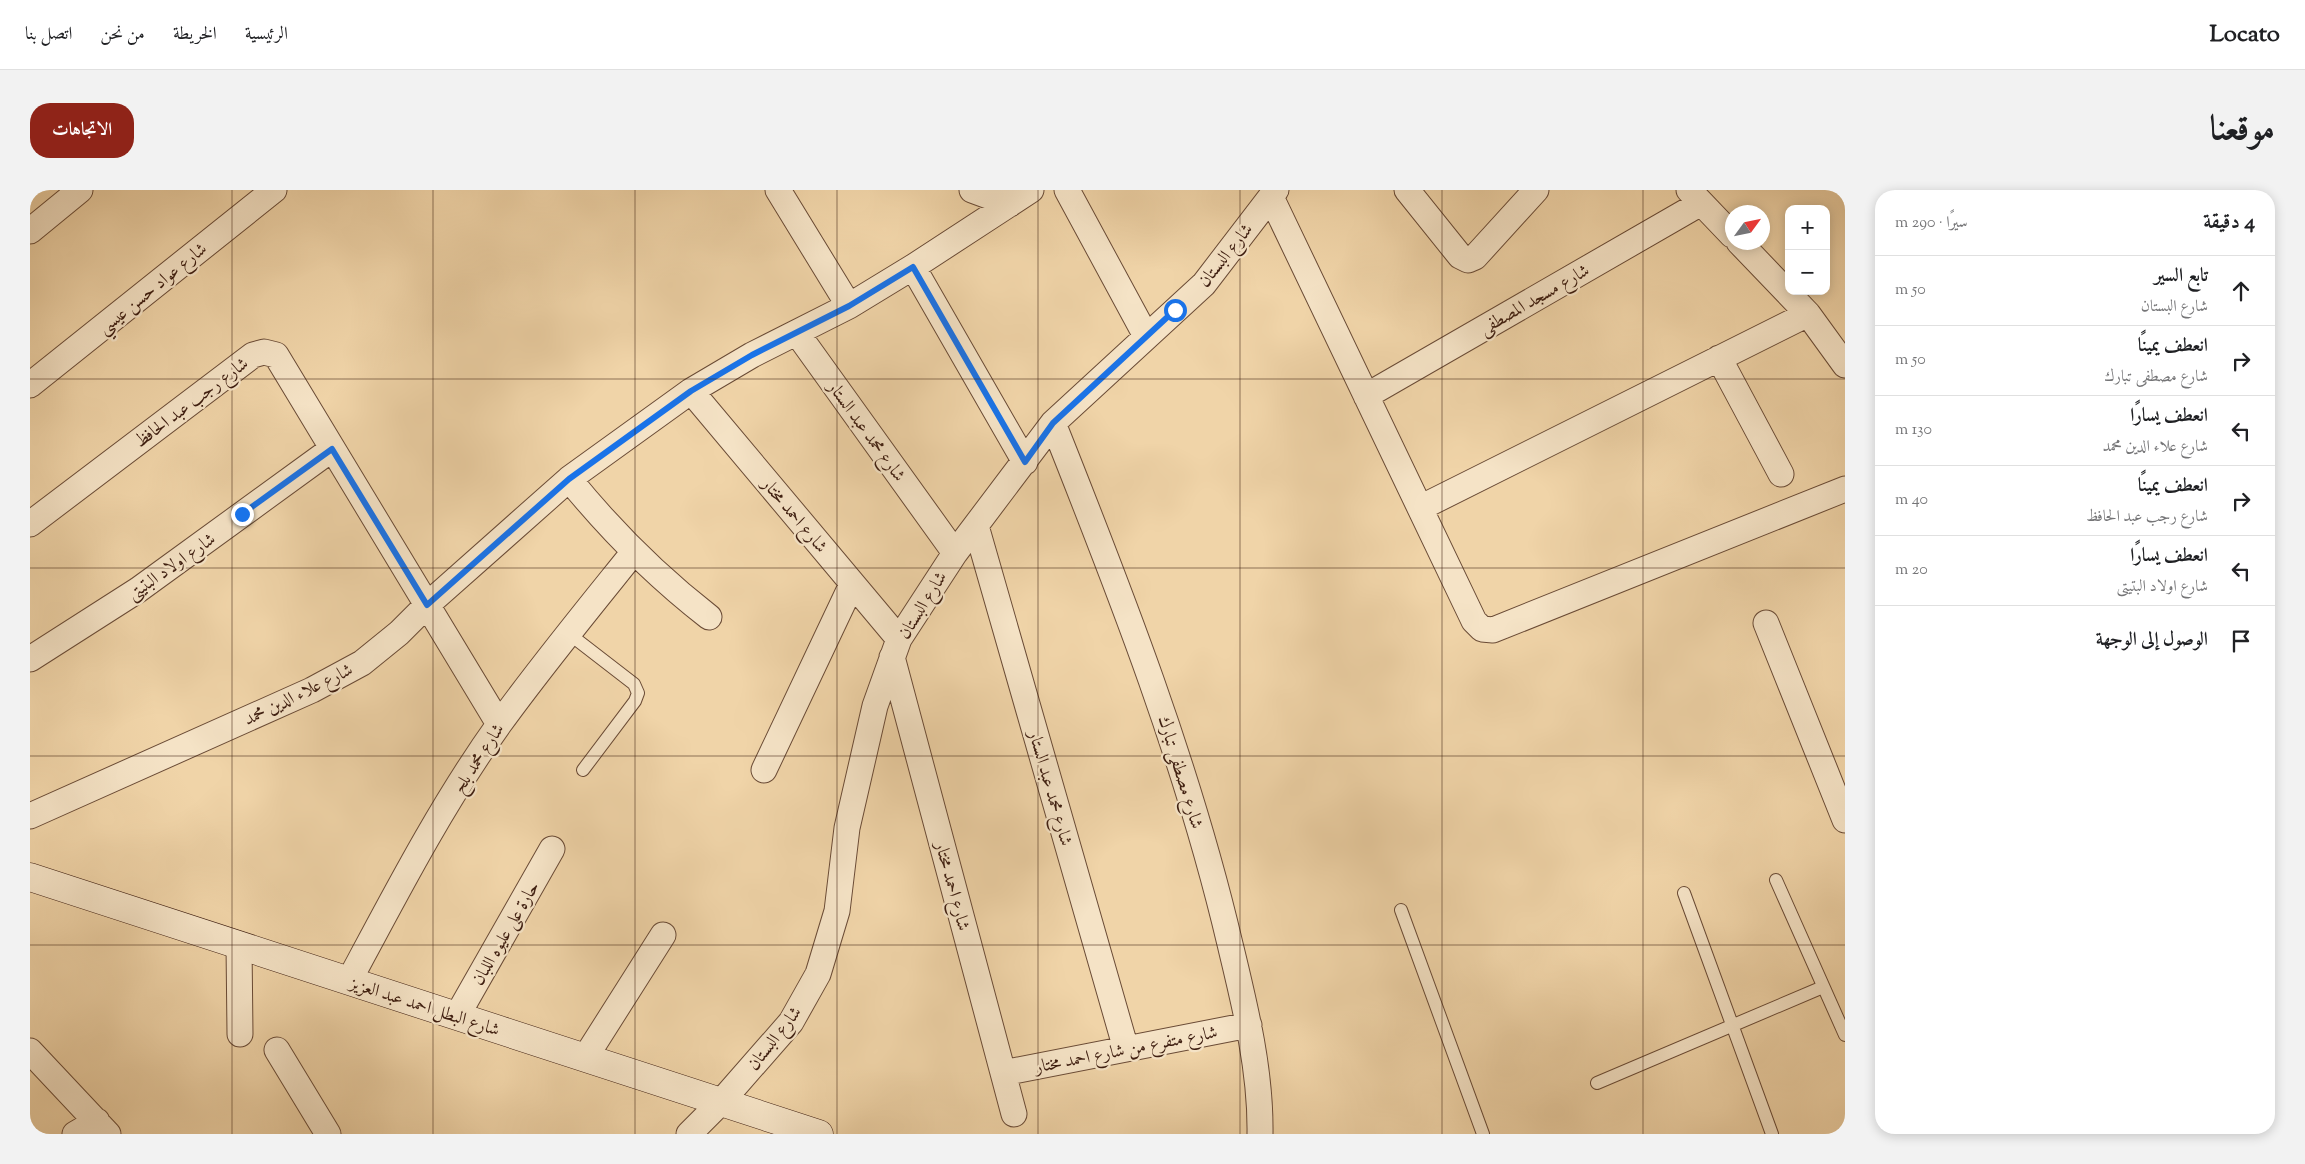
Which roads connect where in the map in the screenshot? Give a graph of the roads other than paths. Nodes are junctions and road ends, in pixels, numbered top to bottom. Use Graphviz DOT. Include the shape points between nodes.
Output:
graph roads {
  1 [pos="80,190"];
  2 [pos="274,190"];
  3 [pos="778,190"];
  4 [pos="972,190"];
  5 [pos="1031,190"];
  6 [pos="1067,190"];
  7 [pos="1407,190"];
  8 [pos="1536,190"];
  9 [pos="1274,194"];
  10 [pos="1695,196"];
  11 [pos="1010,204"];
  12 [pos="1725,228"];
  13 [pos="30,231"];
  14 [pos="1747,250"];
  15 [pos="913,267"];
  16 [pos="849,306"];
  17 [pos="1808,314"];
  18 [pos="797,333"];
  19 [pos="1146,336"];
  20 [pos="1719,358"];
  21 [pos="1845,365"];
  22 [pos="30,385"];
  23 [pos="691,391"];
  24 [pos="1366,396"];
  25 [pos="1053,423"];
  26 [pos="332,449"];
  27 [pos="1025,462"];
  28 [pos="1781,474"];
  29 [pos="569,479"];
  30 [pos="1845,489"];
  31 [pos="1420,508"];
  32 [pos="30,524"];
  33 [pos="976,526"];
  34 [pos="633,553"];
  35 [pos="955,553"];
  36 [pos="852,584"];
  37 [pos="427,605"];
  38 [pos="710,617"];
  39 [pos="1766,624"];
  40 [pos="568,633"];
  41 [pos="896,648"];
  42 [pos="30,659"];
  43 [pos="499,724"];
  44 [pos="583,770"];
  45 [pos="764,770"];
  46 [pos="30,816"];
  47 [pos="1845,820"];
  48 [pos="552,849"];
  49 [pos="30,877"];
  50 [pos="1776,880"];
  51 [pos="1684,893"];
  52 [pos="1401,910"];
  53 [pos="663,935"];
  54 [pos="239,945"];
  55 [pos="349,981"];
  56 [pos="1823,987"];
  57 [pos="457,1016"];
  58 [pos="1249,1025"];
  59 [pos="1732,1026"];
  60 [pos="240,1034"];
  61 [pos="1845,1035"];
  62 [pos="1126,1049"];
  63 [pos="277,1050"];
  64 [pos="30,1051"];
  65 [pos="585,1058"];
  66 [pos="1003,1073"];
  67 [pos="1597,1083"];
  68 [pos="722,1102"];
  69 [pos="1014,1114"];
  70 [pos="103,1127"];
  71 [pos="75,1134"];
  72 [pos="328,1134"];
  73 [pos="689,1134"];
  74 [pos="820,1134"];
  75 [pos="1260,1134"];
  76 [pos="1483,1134"];
  77 [pos="1772,1134"];
  1 -- 13 [label="street"];
  2 -- 22 [label="street, شارع عواد حسن عيسي"];
  3 -- 16 [label="street"];
  4 -- 11 [label="street"];
  5 -- 11 [label="street, شارع علاء الدين محمد"];
  6 -- 19 [label="street"];
  7 -- 8 [label="street" via="1457,252 1468,260 1475,257"];
  9 -- 19 [label="street, شارع البستان" via="1204,284"];
  9 -- 24 [label="street"];
  10 -- 12 [label="street"];
  10 -- 24 [label="street, شارع مسجد المصطفى"];
  11 -- 15 [label="street, شارع علاء الدين محمد"];
  14 -- 17 [label="street"];
  15 -- 16 [label="street, شارع علاء الدين محمد"];
  15 -- 27 [label="street"];
  16 -- 18 [label="street, شارع علاء الدين محمد"];
  17 -- 20 [label="street"];
  17 -- 21 [label="street"];
  18 -- 23 [label="street, شارع علاء الدين محمد"];
  18 -- 35 [label="street, شارع محمد عبد الستار"];
  19 -- 25 [label="street, شارع البستان"];
  20 -- 28 [label="street"];
  20 -- 31 [label="street"];
  23 -- 29 [label="street, شارع علاء الدين محمد"];
  23 -- 36 [label="street, شارع احمد مختار"];
  24 -- 31 [label="street"];
  25 -- 27 [label="street, شارع البستان"];
  25 -- 58 [label="street, شارع مصطفى تبارك" via="1119,588 1177,752 1223,913"];
  26 -- 32 [label="street, شارع رجب عبد الحافظ" via="276,356 258,353"];
  26 -- 37 [label="street, شارع رجب عبد الحافظ"];
  26 -- 42 [label="street, شارع اولاد البتيتى" via="138,590"];
  27 -- 33 [label="street, شارع البستان"];
  29 -- 34 [label="street"];
  29 -- 37 [label="street, شارع علاء الدين محمد"];
  30 -- 31 [label="street" via="1488,630 1474,621"];
  33 -- 35 [label="street, شارع البستان"];
  33 -- 62 [label="street, شارع محمد عبد الستار"];
  34 -- 38 [label="street"];
  34 -- 40 [label="street, شارع محمد بلح"];
  35 -- 41 [label="street, شارع البستان"];
  36 -- 41 [label="street, شارع احمد مختار"];
  36 -- 45 [label="street"];
  37 -- 43 [label="street, شارع رجب عبد الحافظ"];
  37 -- 46 [label="street, شارع علاء الدين محمد" via="362,663 312,690"];
  39 -- 47 [label="street"];
  40 -- 43 [label="street, شارع محمد بلح"];
  40 -- 44 [label="lane" via="634,684 638,693 636,702"];
  41 -- 66 [label="street, شارع احمد مختار"];
  41 -- 68 [label="street, شارع البستان" via="875,706 847,828 837,911 818,974 791,1022"];
  43 -- 55 [label="street, شارع محمد بلح" via="419,850"];
  48 -- 57 [label="street, حارة على عليوه اللبان"];
  49 -- 54 [label="main road, شارع البطل احمد عبد العزيز"];
  50 -- 56 [label="lane"];
  51 -- 59 [label="lane"];
  52 -- 76 [label="lane"];
  53 -- 65 [label="street"];
  54 -- 55 [label="main road, شارع البطل احمد عبد العزيز"];
  54 -- 60 [label="street"];
  55 -- 57 [label="main road, شارع البطل احمد عبد العزيز"];
  56 -- 59 [label="lane"];
  56 -- 61 [label="lane"];
  57 -- 65 [label="main road, شارع البطل احمد عبد العزيز"];
  58 -- 62 [label="street, شارع متفرع من شارع احمد مختار"];
  58 -- 75 [label="street, شارع مصطفى تبارك" via="1261,1108"];
  59 -- 67 [label="lane"];
  59 -- 77 [label="lane"];
  62 -- 66 [label="street, شارع متفرع من شارع احمد مختار"];
  63 -- 72 [label="street"];
  64 -- 70 [label="street"];
  65 -- 68 [label="main road, شارع البطل احمد عبد العزيز"];
  66 -- 69 [label="street, شارع احمد مختار"];
  68 -- 73 [label="street, شارع البستان"];
  68 -- 74 [label="main road, شارع البطل احمد عبد العزيز"];
  70 -- 71 [label="street"];
}
